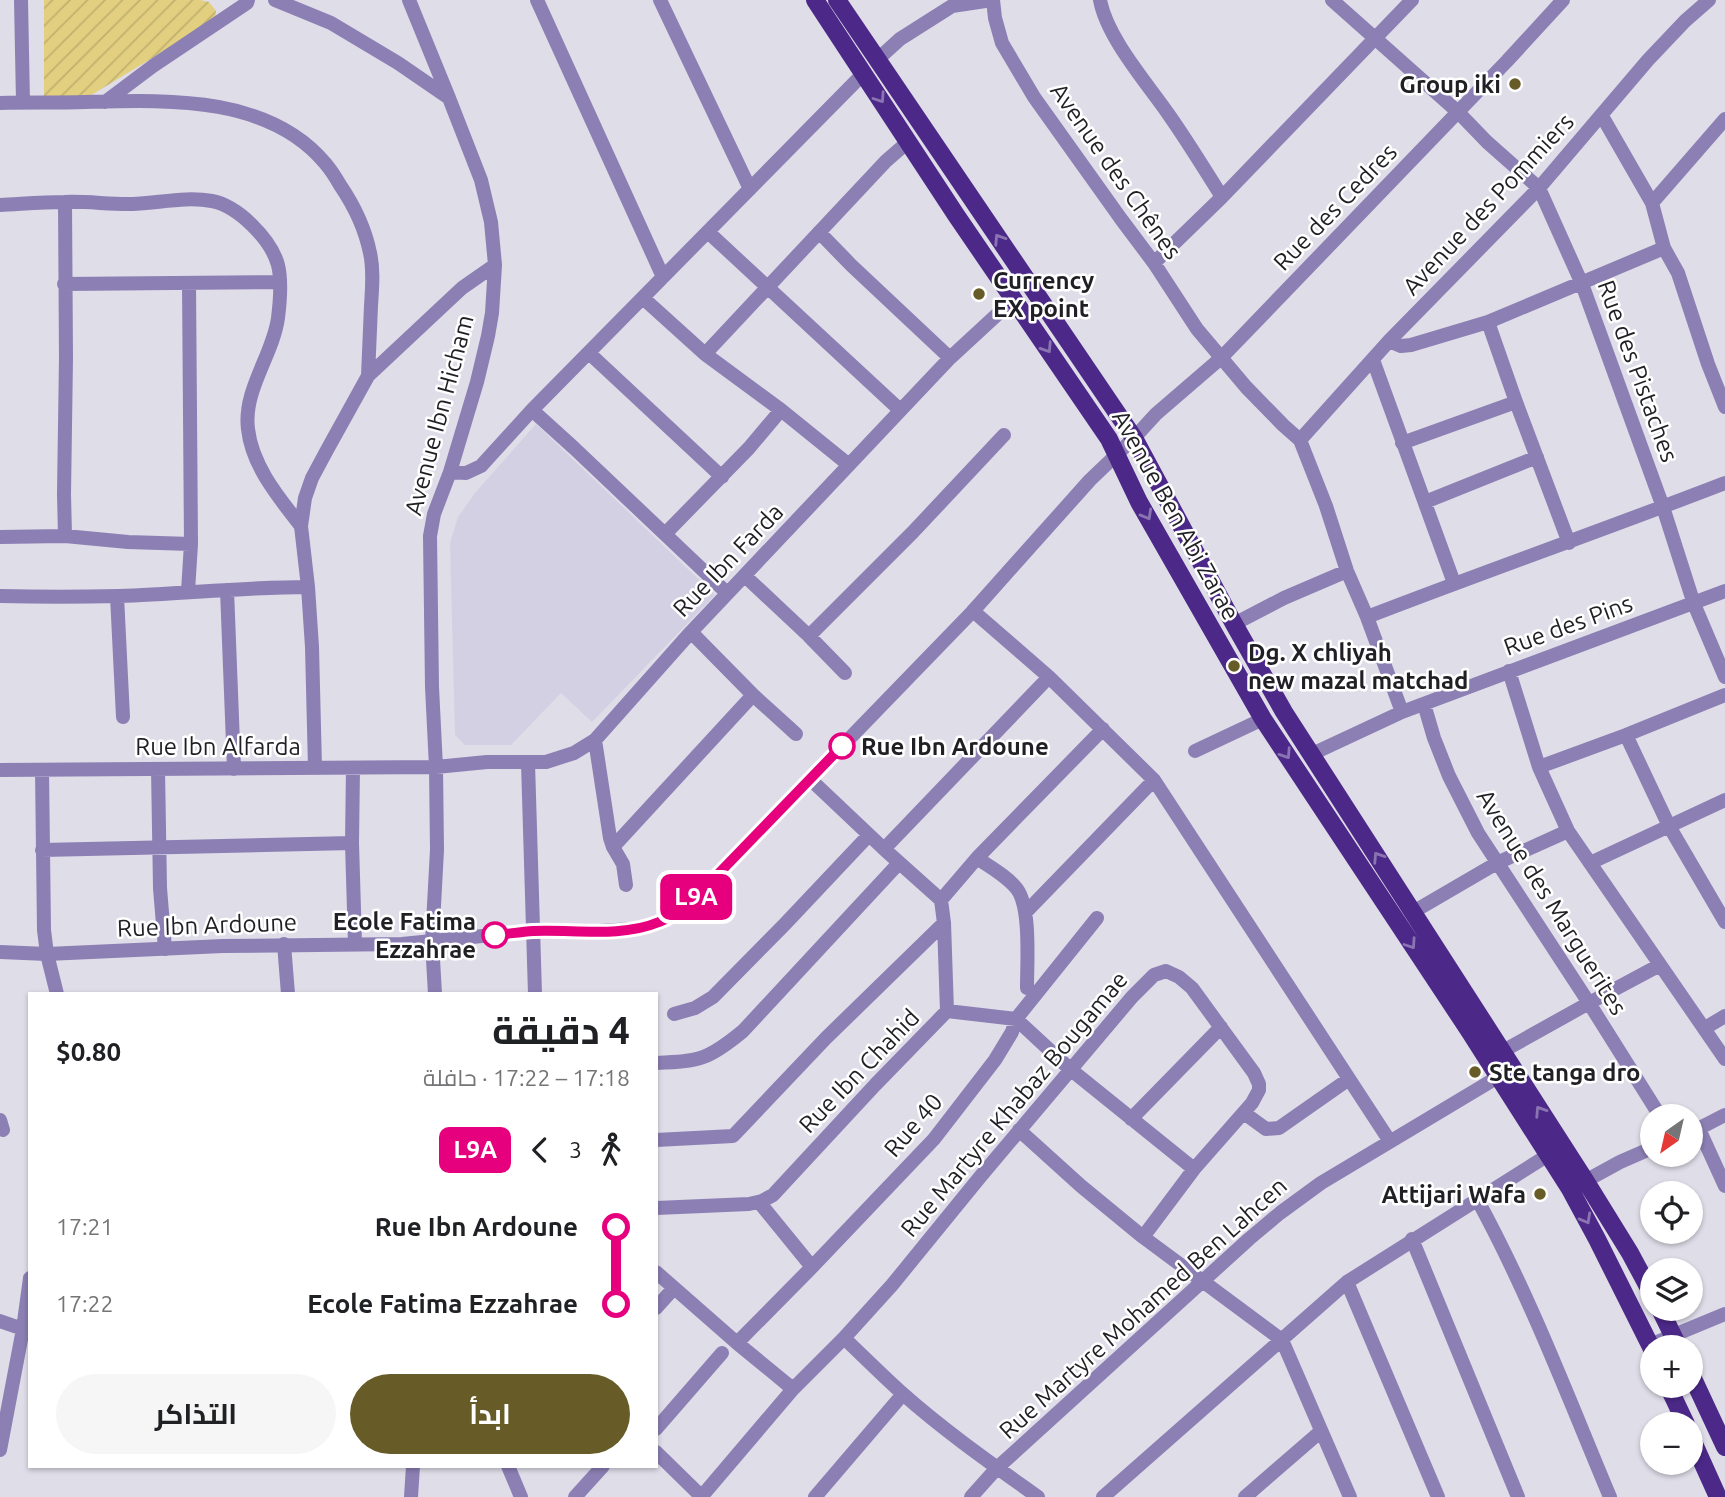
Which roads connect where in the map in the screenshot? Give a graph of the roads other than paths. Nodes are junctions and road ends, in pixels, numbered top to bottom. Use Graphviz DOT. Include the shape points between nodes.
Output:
graph roads {
  1 [pos="21,0"];
  2 [pos="248,0"];
  3 [pos="275,0"];
  4 [pos="537,0"];
  5 [pos="660,0"];
  6 [pos="815,0"];
  7 [pos="837,0"];
  8 [pos="992,0"];
  9 [pos="1100,0"];
  10 [pos="1332,0"];
  11 [pos="1412,0"];
  12 [pos="1563,0"];
  13 [pos="1709,0"];
  14 [pos="410,3"];
  15 [pos="1377,38"];
  16 [pos="878,59"];
  17 [pos="863,74"];
  18 [pos="449,98"];
  19 [pos="23,102"];
  20 [pos="105,102"];
  21 [pos="0,103"];
  22 [pos="1458,112"];
  23 [pos="1602,116"];
  24 [pos="1725,119"];
  25 [pos="909,141"];
  26 [pos="1539,188"];
  27 [pos="750,189"];
  28 [pos="1222,197"];
  29 [pos="65,202"];
  30 [pos="1652,203"];
  31 [pos="0,205"];
  32 [pos="708,232"];
  33 [pos="819,232"];
  34 [pos="1664,248"];
  35 [pos="1154,262"];
  36 [pos="495,265"];
  37 [pos="663,277"];
  38 [pos="279,282"];
  39 [pos="189,283"];
  40 [pos="64,284"];
  41 [pos="1581,284"];
  42 [pos="768,287"];
  43 [pos="643,298"];
  44 [pos="1017,302"];
  45 [pos="1488,322"];
  46 [pos="1389,341"];
  47 [pos="589,353"];
  48 [pos="705,354"];
  49 [pos="950,358"];
  50 [pos="1221,359"];
  51 [pos="1373,360"];
  52 [pos="368,376"];
  53 [pos="1720,379"];
  54 [pos="1516,402"];
  55 [pos="1725,407"];
  56 [pos="532,410"];
  57 [pos="781,410"];
  58 [pos="900,410"];
  59 [pos="1004,435"];
  60 [pos="1134,438"];
  61 [pos="1300,440"];
  62 [pos="1402,443"];
  63 [pos="1117,454"];
  64 [pos="1537,457"];
  65 [pos="849,464"];
  66 [pos="450,472"];
  67 [pos="722,477"];
  68 [pos="1725,483"];
  69 [pos="1424,502"];
  70 [pos="1664,507"];
  71 [pos="301,526"];
  72 [pos="665,534"];
  73 [pos="65,536"];
  74 [pos="0,537"];
  75 [pos="1569,543"];
  76 [pos="191,544"];
  77 [pos="1347,571"];
  78 [pos="745,576"];
  79 [pos="1454,583"];
  80 [pos="308,587"];
  81 [pos="227,590"];
  82 [pos="188,591"];
  83 [pos="1725,591"];
  84 [pos="727,593"];
  85 [pos="0,596"];
  86 [pos="117,596"];
  87 [pos="1694,604"];
  88 [pos="973,611"];
  89 [pos="1367,617"];
  90 [pos="1234,624"];
  91 [pos="691,632"];
  92 [pos="808,636"];
  93 [pos="1509,671"];
  94 [pos="845,673"];
  95 [pos="1049,677"];
  96 [pos="1725,677"];
  97 [pos="753,695"];
  98 [pos="1725,695"];
  99 [pos="1424,704"];
  100 [pos="1402,712"];
  101 [pos="123,718"];
  102 [pos="1263,719"];
  103 [pos="1103,729"];
  104 [pos="796,734"];
  105 [pos="1626,735"];
  106 [pos="595,740"];
  107 [pos="1195,751"];
  108 [pos="1312,754"];
  109 [pos="528,763"];
  110 [pos="1539,767"];
  111 [pos="234,768"];
  112 [pos="315,768"];
  113 [pos="353,768"];
  114 [pos="436,768"];
  115 [pos="158,769"];
  116 [pos="0,770"];
  117 [pos="42,770"];
  118 [pos="810,779"];
  119 [pos="1154,780"];
  120 [pos="1725,800"];
  121 [pos="1669,826"];
  122 [pos="1568,831"];
  123 [pos="869,835"];
  124 [pos="352,843"];
  125 [pos="160,847"];
  126 [pos="613,847"];
  127 [pos="884,849"];
  128 [pos="42,850"];
  129 [pos="977,858"];
  130 [pos="899,863"];
  131 [pos="1497,863"];
  132 [pos="1590,863"];
  133 [pos="626,885"];
  134 [pos="941,900"];
  135 [pos="1026,912"];
  136 [pos="1413,912"];
  137 [pos="1097,918"];
  138 [pos="1725,922"];
  139 [pos="944,923"];
  140 [pos="533,931"];
  141 [pos="432,942"];
  142 [pos="284,944"];
  143 [pos="355,944"];
  144 [pos="165,949"];
  145 [pos="0,952"];
  146 [pos="47,954"];
  147 [pos="1660,965"];
  148 [pos="1027,988"];
  149 [pos="56,992"];
  150 [pos="288,992"];
  151 [pos="435,992"];
  152 [pos="535,992"];
  153 [pos="1589,1003"];
  154 [pos="947,1011"];
  155 [pos="674,1014"];
  156 [pos="1725,1016"];
  157 [pos="1016,1019"];
  158 [pos="1221,1027"];
  159 [pos="1705,1028"];
  160 [pos="1503,1051"];
  161 [pos="1725,1059"];
  162 [pos="658,1063"];
  163 [pos="1070,1069"];
  164 [pos="1498,1077"];
  165 [pos="1349,1079"];
  166 [pos="1652,1104"];
  167 [pos="1244,1113"];
  168 [pos="1725,1115"];
  169 [pos="1131,1119"];
  170 [pos="1703,1127"];
  171 [pos="1019,1130"];
  172 [pos="658,1140"];
  173 [pos="1389,1140"];
  174 [pos="1703,1146"];
  175 [pos="1555,1151"];
  176 [pos="1640,1153"];
  177 [pos="1194,1169"];
  178 [pos="1577,1185"];
  179 [pos="1725,1186"];
  180 [pos="1477,1199"];
  181 [pos="759,1202"];
  182 [pos="658,1208"];
  183 [pos="1143,1237"];
  184 [pos="1412,1239"];
  185 [pos="812,1267"];
  186 [pos="1640,1272"];
  187 [pos="658,1274"];
  188 [pos="1202,1282"];
  189 [pos="1347,1282"];
  190 [pos="674,1287"];
  191 [pos="28,1304"];
  192 [pos="658,1306"];
  193 [pos="1725,1314"];
  194 [pos="0,1321"];
  195 [pos="23,1329"];
  196 [pos="1645,1335"];
  197 [pos="1688,1335"];
  198 [pos="844,1338"];
  199 [pos="1282,1340"];
  200 [pos="737,1343"];
  201 [pos="722,1353"];
  202 [pos="793,1389"];
  203 [pos="903,1394"];
  204 [pos="1702,1398"];
  205 [pos="2,1418"];
  206 [pos="658,1427"];
  207 [pos="1320,1432"];
  208 [pos="1725,1447"];
  209 [pos="0,1450"];
  210 [pos="658,1454"];
  211 [pos="1703,1464"];
  212 [pos="413,1468"];
  213 [pos="509,1468"];
  214 [pos="601,1468"];
  215 [pos="997,1468"];
  216 [pos="411,1497"];
  217 [pos="521,1497"];
  218 [pos="575,1497"];
  219 [pos="702,1497"];
  220 [pos="815,1497"];
  221 [pos="971,1497"];
  222 [pos="1038,1497"];
  223 [pos="1103,1497"];
  224 [pos="1245,1497"];
  225 [pos="1350,1497"];
  226 [pos="1438,1497"];
  227 [pos="1518,1497"];
  228 [pos="1610,1497"];
  229 [pos="1718,1497"];
  1 -- 19 [label="street"];
  2 -- 20 [label="street"];
  3 -- 18 [label="street" via="331,23"];
  4 -- 37 [label="street"];
  5 -- 27 [label="street"];
  6 -- 17 [label="main road, Avenue Ben Abi Zarae"];
  7 -- 16 [label="main road, Avenue Ben Abi Zarae"];
  8 -- 16 [label="street" via="952,6"];
  8 -- 35 [label="street, Avenue des Chênes" via="1002,43 1034,97"];
  9 -- 28 [label="street" via="1112,34"];
  10 -- 15 [label="street, Rue des Pistaches"];
  11 -- 15 [label="street"];
  12 -- 22 [label="street, Rue des Cedres"];
  13 -- 23 [label="street, Avenue des Pommiers" via="1648,60"];
  14 -- 18 [label="street, Avenue Ibn Hicham"];
  15 -- 22 [label="street, Rue des Pistaches"];
  15 -- 28 [label="street"];
  60 -- 16 [label="main road, Avenue Ben Abi Zarae, one-way"];
  17 -- 25 [label="main road, Avenue Ben Abi Zarae, one-way"];
  17 -- 27 [label="street"];
  18 -- 36 [label="street, Avenue Ibn Hicham" via="481,180"];
  19 -- 20 [label="street"];
  19 -- 21 [label="street"];
  20 -- 52 [label="street" via="239,111 289,133 326,164 354,205 371,256"];
  22 -- 26 [label="street, Rue des Pistaches"];
  22 -- 50 [label="street, Rue des Cedres"];
  23 -- 26 [label="street, Avenue des Pommiers"];
  23 -- 30 [label="street"];
  24 -- 30 [label="street"];
  25 -- 33 [label="street"];
  25 -- 44 [label="main road, Avenue Ben Abi Zarae"];
  26 -- 41 [label="street, Rue des Pistaches"];
  26 -- 46 [label="street, Avenue des Pommiers"];
  27 -- 32 [label="street"];
  28 -- 35 [label="street"];
  29 -- 31 [label="street"];
  29 -- 38 [label="street" via="197,200 226,206 258,231 270,248 278,264"];
  29 -- 40 [label="street"];
  30 -- 34 [label="street"];
  32 -- 37 [label="street"];
  32 -- 42 [label="street"];
  33 -- 42 [label="street"];
  33 -- 49 [label="street"];
  34 -- 41 [label="street"];
  34 -- 53 [label="street"];
  35 -- 50 [label="street, Avenue des Chênes"];
  36 -- 52 [label="street" via="462,288"];
  36 -- 66 [label="street, Avenue Ibn Hicham" via="488,336"];
  37 -- 43 [label="street"];
  38 -- 39 [label="street"];
  38 -- 71 [label="street" via="276,329 252,393 248,430 271,486"];
  39 -- 40 [label="street"];
  39 -- 76 [label="street"];
  40 -- 73 [label="street"];
  41 -- 45 [label="street"];
  41 -- 70 [label="street, Rue des Pistaches"];
  42 -- 48 [label="street"];
  42 -- 58 [label="street"];
  43 -- 47 [label="street"];
  43 -- 48 [label="street"];
  44 -- 49 [label="street, Rue Ibn Farda"];
  44 -- 63 [label="main road, Avenue Ben Abi Zarae, one-way"];
  45 -- 46 [label="street" via="1411,345"];
  45 -- 54 [label="street"];
  46 -- 51 [label="street, Avenue des Pommiers"];
  47 -- 56 [label="street"];
  47 -- 67 [label="street"];
  48 -- 57 [label="street"];
  49 -- 58 [label="street, Rue Ibn Farda"];
  50 -- 60 [label="street, Rue des Cedres"];
  50 -- 61 [label="street, Avenue des Chênes"];
  51 -- 61 [label="street, Avenue des Pommiers"];
  51 -- 62 [label="street"];
  52 -- 71 [label="street" via="312,478"];
  53 -- 55 [label="street"];
  54 -- 62 [label="street"];
  54 -- 64 [label="street"];
  56 -- 66 [label="street" via="481,466 466,473"];
  56 -- 72 [label="street"];
  57 -- 65 [label="street"];
  57 -- 67 [label="street"];
  58 -- 65 [label="street, Rue Ibn Farda"];
  59 -- 92 [label="street"];
  60 -- 63 [label="street, Rue Ibn Ardoune"];
  60 -- 90 [label="main road, Avenue Ben Abi Zarae"];
  61 -- 77 [label="street"];
  62 -- 69 [label="street"];
  63 -- 88 [label="street, Rue Ibn Ardoune"];
  63 -- 102 [label="main road, Avenue Ben Abi Zarae, one-way" via="1139,502"];
  64 -- 69 [label="street"];
  64 -- 75 [label="street"];
  65 -- 78 [label="street, Rue Ibn Farda"];
  66 -- 114 [label="street, Avenue Ibn Hicham" via="430,536"];
  67 -- 72 [label="street"];
  68 -- 70 [label="street"];
  69 -- 79 [label="street"];
  70 -- 75 [label="street"];
  70 -- 87 [label="street, Rue des Pistaches"];
  71 -- 80 [label="street"];
  72 -- 84 [label="street"];
  73 -- 74 [label="street"];
  73 -- 76 [label="street"];
  75 -- 79 [label="street"];
  76 -- 82 [label="street"];
  77 -- 89 [label="street"];
  77 -- 90 [label="street"];
  78 -- 84 [label="street, Rue Ibn Farda"];
  78 -- 92 [label="street"];
  79 -- 89 [label="street"];
  80 -- 81 [label="street"];
  80 -- 112 [label="street"];
  81 -- 82 [label="street"];
  81 -- 111 [label="street"];
  82 -- 86 [label="street"];
  83 -- 87 [label="street, Rue des Pins"];
  84 -- 91 [label="street, Rue Ibn Farda"];
  85 -- 86 [label="street"];
  86 -- 101 [label="street"];
  87 -- 93 [label="street, Rue des Pins"];
  87 -- 96 [label="street, Rue des Pistaches"];
  88 -- 95 [label="street"];
  88 -- 118 [label="street, Rue Ibn Ardoune"];
  89 -- 100 [label="street"];
  90 -- 108 [label="main road, Avenue Ben Abi Zarae"];
  91 -- 97 [label="street"];
  91 -- 106 [label="street, Rue Ibn Farda"];
  92 -- 94 [label="street"];
  93 -- 99 [label="street, Rue des Pins"];
  93 -- 110 [label="street"];
  95 -- 103 [label="street"];
  95 -- 127 [label="street"];
  97 -- 104 [label="street"];
  97 -- 126 [label="street"];
  98 -- 105 [label="street"];
  99 -- 100 [label="street, Rue des Pins"];
  99 -- 131 [label="street, Avenue des Marguerites" via="1448,776"];
  100 -- 108 [label="street, Rue des Pins"];
  102 -- 107 [label="street"];
  102 -- 164 [label="main road, Avenue Ben Abi Zarae, one-way"];
  103 -- 119 [label="street"];
  103 -- 129 [label="street"];
  105 -- 110 [label="street"];
  105 -- 121 [label="street"];
  106 -- 109 [label="street, Rue Ibn Farda" via="563,757"];
  106 -- 126 [label="street"];
  136 -- 108 [label="main road, Avenue Ben Abi Zarae, one-way"];
  109 -- 114 [label="street, Rue Ibn Farda"];
  109 -- 140 [label="street"];
  110 -- 122 [label="street"];
  111 -- 112 [label="street, Rue Ibn Alfarda"];
  111 -- 115 [label="street, Rue Ibn Alfarda"];
  112 -- 113 [label="street, Rue Ibn Alfarda"];
  113 -- 114 [label="street, Rue Ibn Alfarda"];
  113 -- 124 [label="street"];
  114 -- 141 [label="street, Avenue Ibn Hicham"];
  115 -- 117 [label="street, Rue Ibn Alfarda"];
  115 -- 125 [label="street"];
  116 -- 117 [label="street, Rue Ibn Alfarda"];
  117 -- 128 [label="street"];
  118 -- 123 [label="street"];
  118 -- 140 [label="street, Rue Ibn Ardoune" via="695,898 667,919 632,929"];
  119 -- 135 [label="street"];
  119 -- 165 [label="street"];
  120 -- 121 [label="street"];
  121 -- 132 [label="street"];
  121 -- 138 [label="street"];
  122 -- 131 [label="street"];
  122 -- 132 [label="street"];
  123 -- 127 [label="street"];
  123 -- 155 [label="street" via="713,997"];
  124 -- 125 [label="street"];
  124 -- 143 [label="street"];
  125 -- 128 [label="street"];
  125 -- 144 [label="street"];
  126 -- 133 [label="street" via="623,864"];
  127 -- 130 [label="street"];
  128 -- 146 [label="street"];
  129 -- 134 [label="street"];
  129 -- 135 [label="street" via="1016,887"];
  130 -- 134 [label="street"];
  130 -- 162 [label="street" via="723,1048 692,1061"];
  131 -- 136 [label="street"];
  131 -- 153 [label="street, Avenue des Marguerites"];
  132 -- 147 [label="street"];
  134 -- 139 [label="street, Rue Ibn Chahid"];
  135 -- 148 [label="street"];
  136 -- 160 [label="main road, Avenue Ben Abi Zarae"];
  137 -- 157 [label="street, Rue 40"];
  139 -- 154 [label="street, Rue Ibn Chahid"];
  139 -- 172 [label="street" via="733,1136"];
  140 -- 141 [label="street, Rue Ibn Ardoune"];
  140 -- 152 [label="street"];
  141 -- 143 [label="street, Rue Ibn Ardoune"];
  141 -- 151 [label="street, Avenue Ibn Hicham"];
  142 -- 143 [label="street, Rue Ibn Ardoune"];
  142 -- 144 [label="street, Rue Ibn Ardoune"];
  142 -- 150 [label="street"];
  144 -- 146 [label="street, Rue Ibn Ardoune"];
  145 -- 146 [label="street, Rue Ibn Ardoune"];
  146 -- 149 [label="street"];
  147 -- 153 [label="street"];
  147 -- 159 [label="street"];
  153 -- 160 [label="street"];
  153 -- 166 [label="street, Avenue des Marguerites"];
  154 -- 157 [label="street"];
  154 -- 181 [label="street, Rue Ibn Chahid" via="778,1190"];
  156 -- 159 [label="street"];
  157 -- 163 [label="street"];
  157 -- 185 [label="street, Rue 40" via="995,1060 934,1139"];
  158 -- 163 [label="street, Rue Martyre Khabaz Bougamae" via="1183,980 1160,972 1132,997"];
  158 -- 167 [label="street, Rue Martyre Khabaz Bougamae" via="1259,1084"];
  158 -- 169 [label="street"];
  159 -- 161 [label="street"];
  175 -- 160 [label="main road, Avenue Ben Abi Zarae, one-way"];
  163 -- 169 [label="street"];
  163 -- 171 [label="street, Rue Martyre Khabaz Bougamae"];
  164 -- 173 [label="street, Rue Martyre Mohamed Ben Lahcen"];
  164 -- 175 [label="main road, Avenue Ben Abi Zarae"];
  165 -- 167 [label="street" via="1279,1129 1266,1129"];
  165 -- 173 [label="street"];
  167 -- 177 [label="street, Rue Martyre Khabaz Bougamae"];
  168 -- 170 [label="street"];
  169 -- 177 [label="street"];
  171 -- 183 [label="street"];
  171 -- 198 [label="street, Rue Martyre Khabaz Bougamae"];
  173 -- 188 [label="street, Rue Martyre Mohamed Ben Lahcen" via="1302,1196"];
  174 -- 179 [label="street"];
  175 -- 178 [label="main road, Avenue Ben Abi Zarae"];
  175 -- 180 [label="street"];
  176 -- 178 [label="street"];
  177 -- 183 [label="street, Rue Martyre Khabaz Bougamae"];
  178 -- 186 [label="main road, Avenue Ben Abi Zarae"];
  178 -- 196 [label="main road, Avenue Ben Abi Zarae, one-way" via="1597,1239"];
  180 -- 184 [label="street"];
  180 -- 228 [label="street" via="1498,1237"];
  181 -- 182 [label="street"];
  181 -- 185 [label="street"];
  183 -- 188 [label="street"];
  184 -- 189 [label="street"];
  184 -- 227 [label="street"];
  185 -- 200 [label="street, Rue 40"];
  187 -- 190 [label="street"];
  188 -- 199 [label="street"];
  188 -- 215 [label="street, Rue Martyre Mohamed Ben Lahcen"];
  189 -- 199 [label="street"];
  189 -- 226 [label="street"];
  190 -- 192 [label="street"];
  190 -- 200 [label="street"];
  191 -- 195 [label="street"];
  193 -- 197 [label="street"];
  194 -- 195 [label="street"];
  195 -- 205 [label="street"];
  198 -- 202 [label="street, Rue Martyre Khabaz Bougamae"];
  198 -- 203 [label="street"];
  199 -- 207 [label="street"];
  199 -- 223 [label="street"];
  200 -- 202 [label="street"];
  201 -- 206 [label="street"];
  202 -- 219 [label="street, Rue Martyre Khabaz Bougamae"];
  203 -- 215 [label="street"];
  203 -- 220 [label="street"];
  204 -- 208 [label="main road"];
  205 -- 209 [label="street"];
  207 -- 224 [label="street"];
  207 -- 225 [label="street"];
  210 -- 219 [label="street"];
  211 -- 229 [label="main road"];
  212 -- 216 [label="street"];
  213 -- 217 [label="street"];
  214 -- 218 [label="street"];
  215 -- 221 [label="street, Rue Martyre Mohamed Ben Lahcen"];
  215 -- 222 [label="street"];
}
